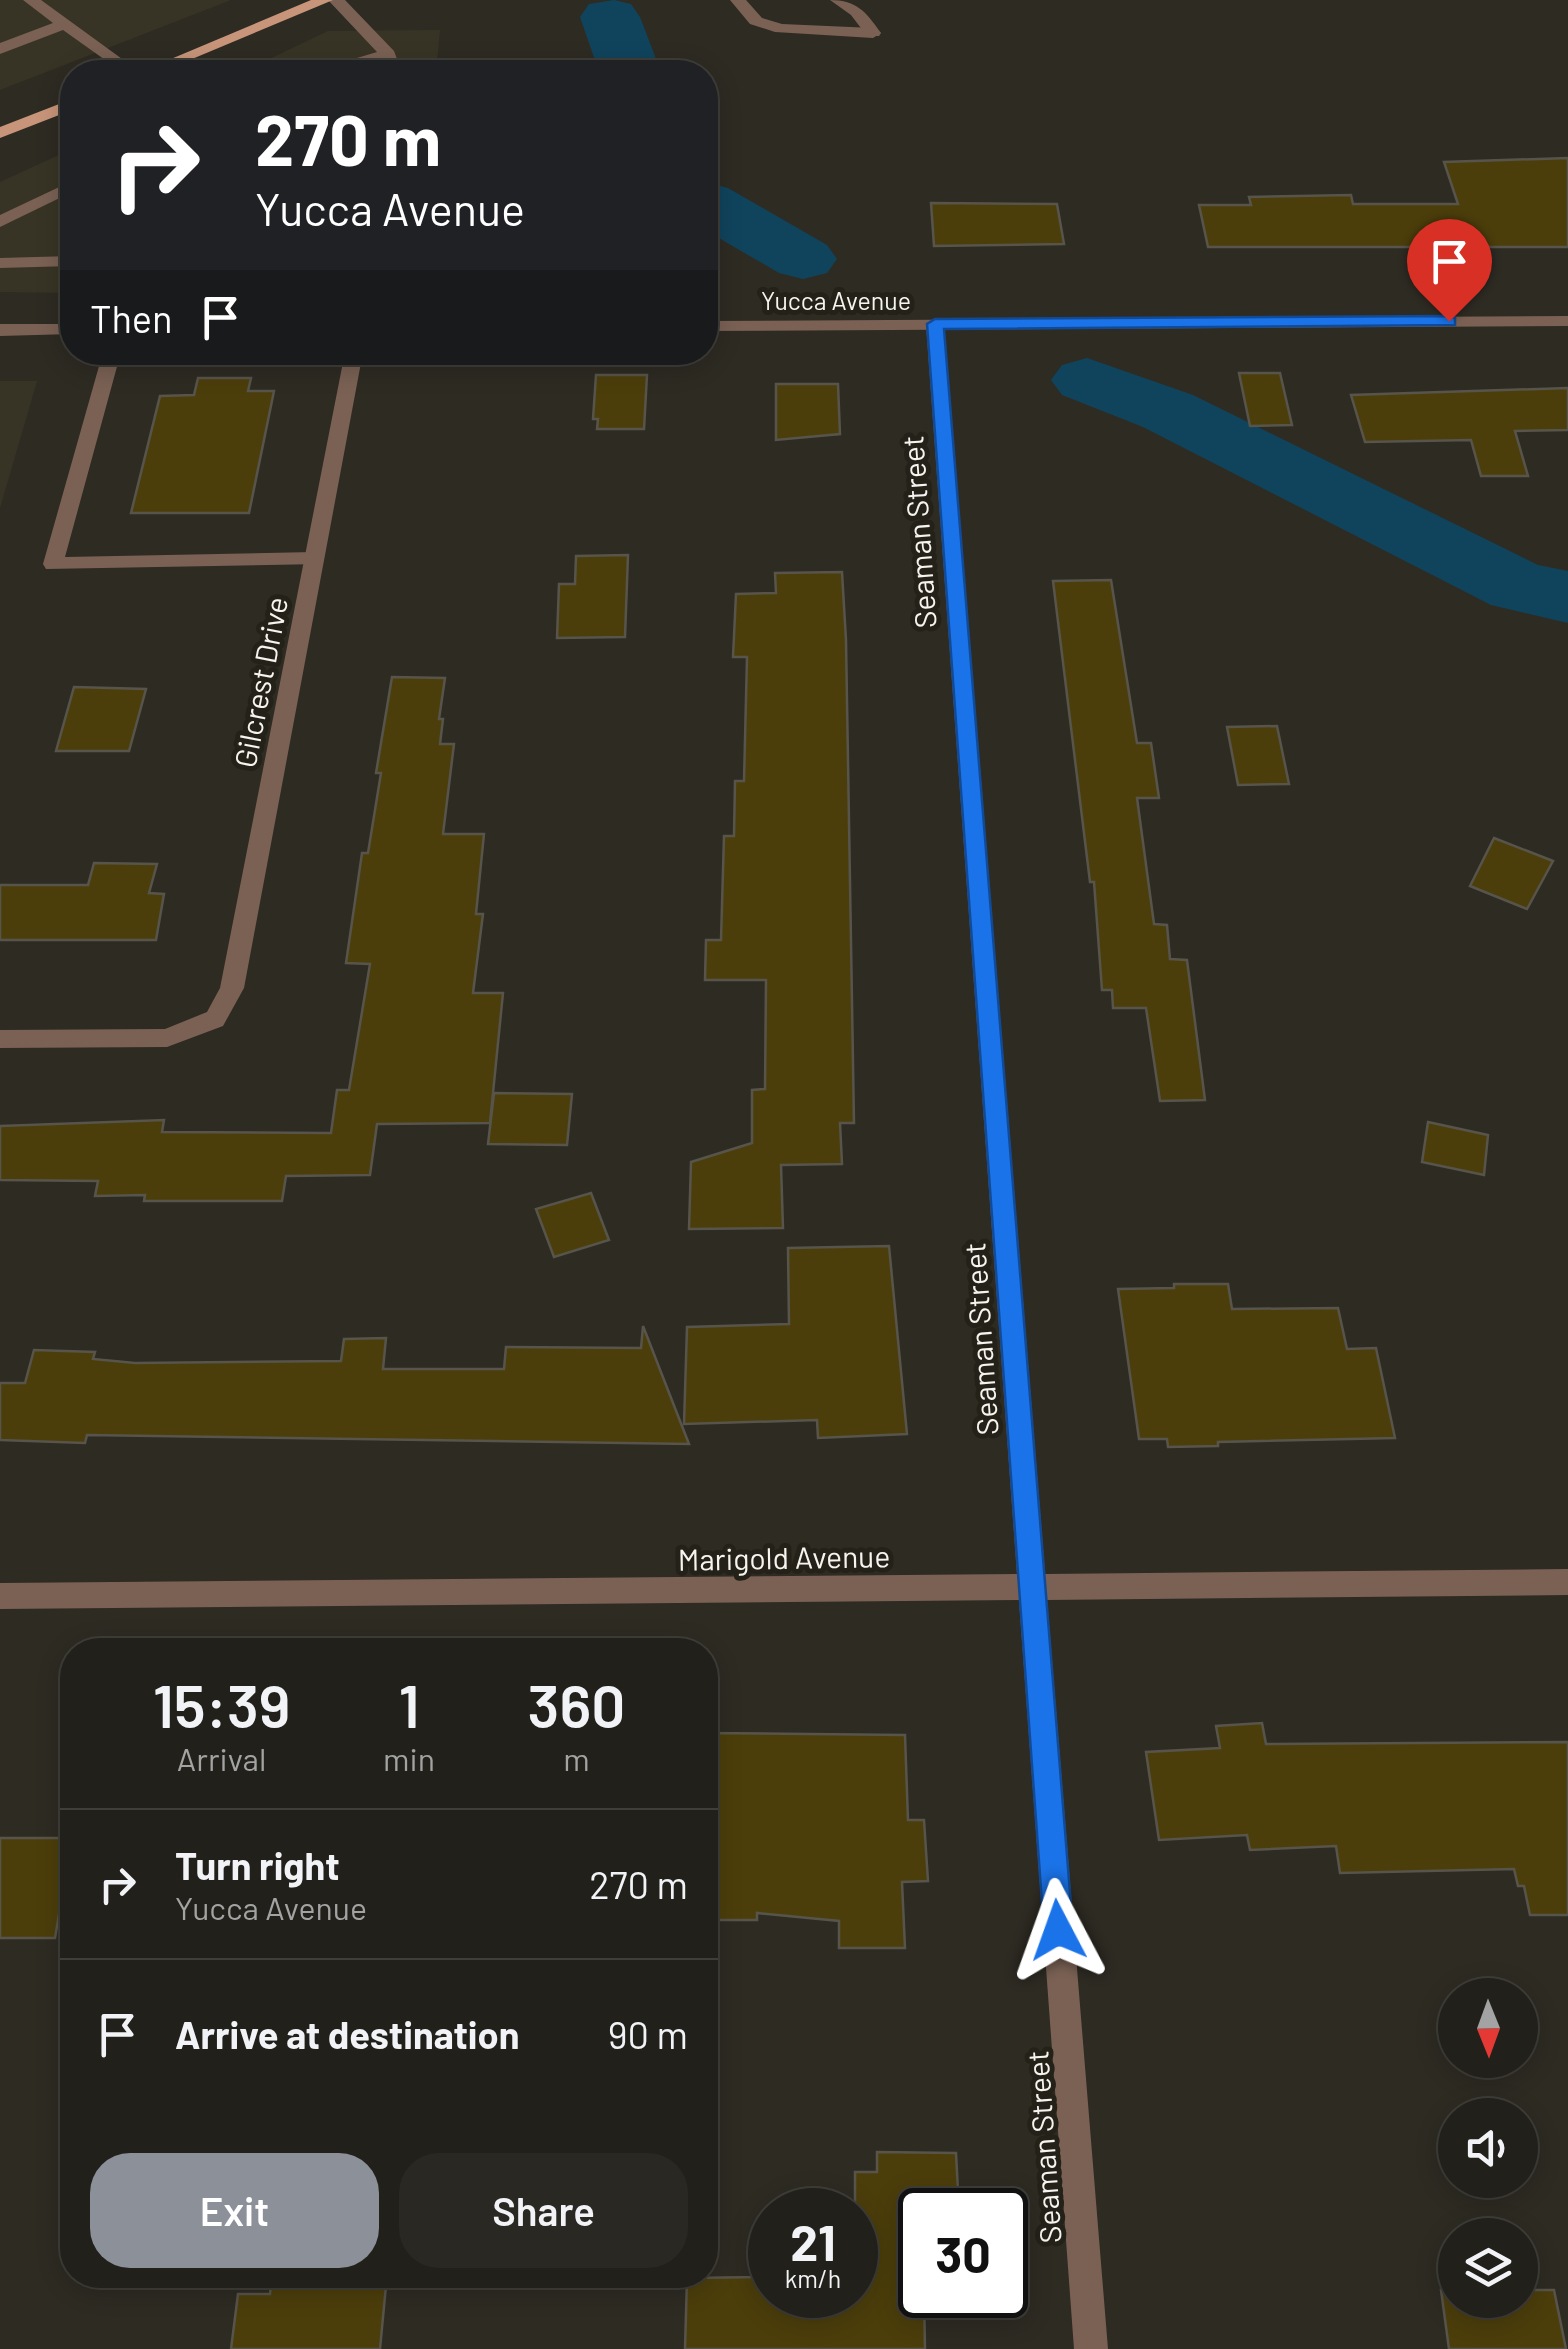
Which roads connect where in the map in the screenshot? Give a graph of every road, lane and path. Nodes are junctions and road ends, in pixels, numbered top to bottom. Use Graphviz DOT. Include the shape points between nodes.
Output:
graph roads {
  1 [pos="30,0"];
  2 [pos="325,0"];
  3 [pos="336,0"];
  4 [pos="738,0"];
  5 [pos="838,0"];
  6 [pos="64,24"];
  7 [pos="0,50"];
  8 [pos="388,54"];
  9 [pos="115,60"];
  10 [pos="178,60"];
  11 [pos="367,60"];
  12 [pos="390,60"];
  13 [pos="60,110"];
  14 [pos="0,134"];
  15 [pos="60,192"];
  16 [pos="0,222"];
  17 [pos="60,261"];
  18 [pos="0,262"];
  19 [pos="1568,320"];
  20 [pos="935,324"];
  21 [pos="718,326"];
  22 [pos="0,330"];
  23 [pos="60,330"];
  24 [pos="108,365"];
  25 [pos="351,365"];
  26 [pos="314,559"];
  27 [pos="0,1039"];
  28 [pos="1568,1582"];
  29 [pos="1032,1587"];
  30 [pos="0,1596"];
  31 [pos="1092,2349"];
  1 -- 6 [label="street"];
  2 -- 10 [label="main road"];
  3 -- 8 [label="street"];
  4 -- 5 [label="street" via="756,21 781,29 873,33"];
  6 -- 7 [label="street"];
  6 -- 9 [label="street"];
  8 -- 11 [label="street"];
  8 -- 12 [label="street"];
  13 -- 14 [label="main road"];
  15 -- 16 [label="street"];
  17 -- 18 [label="street"];
  19 -- 20 [label="street, Yucca Avenue"];
  20 -- 21 [label="street, Yucca Avenue"];
  20 -- 29 [label="street, Seaman Street"];
  22 -- 23 [label="street"];
  24 -- 26 [label="street" via="53,564"];
  25 -- 26 [label="street, Gilcrest Drive"];
  26 -- 27 [label="street, Gilcrest Drive" via="232,988 215,1018 168,1038"];
  28 -- 29 [label="street, Marigold Avenue"];
  29 -- 30 [label="street, Marigold Avenue"];
  29 -- 31 [label="street, Seaman Street"];
}
